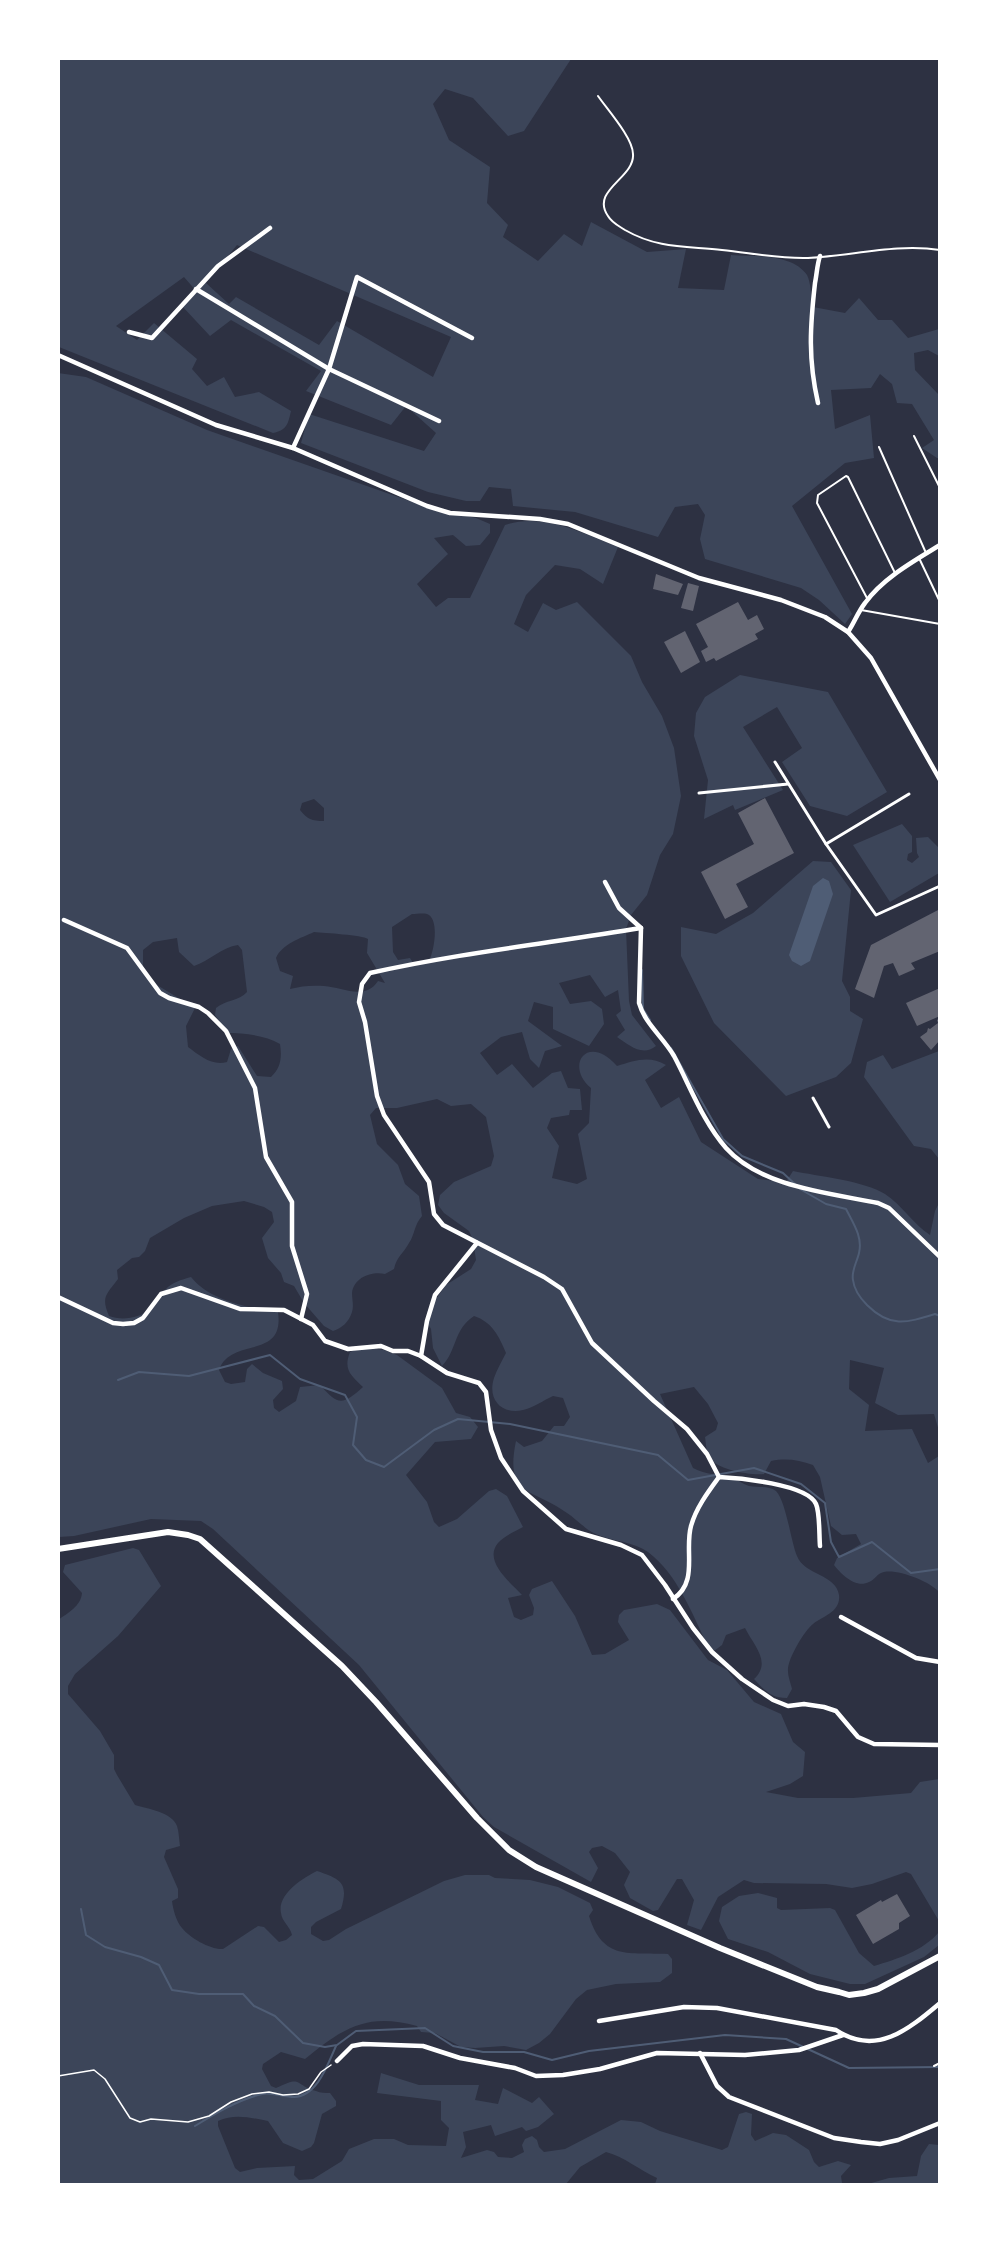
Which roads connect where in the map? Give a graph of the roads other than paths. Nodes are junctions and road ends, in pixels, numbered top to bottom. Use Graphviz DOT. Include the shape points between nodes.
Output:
graph roads {
  1 [pos="598,96"];
  2 [pos="270,228"];
  3 [pos="939,250"];
  4 [pos="820,256"];
  5 [pos="196,289"];
  6 [pos="129,332"];
  7 [pos="472,338"];
  8 [pos="58,354"];
  9 [pos="329,369"];
  10 [pos="818,403"];
  11 [pos="439,421"];
  12 [pos="914,436"];
  13 [pos="879,447"];
  14 [pos="293,448"];
  15 [pos="939,488"];
  16 [pos="939,545"];
  17 [pos="926,553"];
  18 [pos="919,557"];
  19 [pos="896,574"];
  20 [pos="868,600"];
  21 [pos="939,602"];
  22 [pos="861,610"];
  23 [pos="939,624"];
  24 [pos="848,632"];
  25 [pos="775,762"];
  26 [pos="938,772"];
  27 [pos="939,780"];
  28 [pos="788,784"];
  29 [pos="699,793"];
  30 [pos="909,794"];
  31 [pos="826,844"];
  32 [pos="605,882"];
  33 [pos="939,885"];
  34 [pos="64,920"];
  35 [pos="641,928"];
  36 [pos="813,1098"];
  37 [pos="829,1127"];
  38 [pos="477,1243"];
  39 [pos="939,1257"];
  40 [pos="58,1298"];
  41 [pos="301,1319"];
  42 [pos="421,1356"];
  43 [pos="718,1477"];
  44 [pos="820,1546"];
  45 [pos="60,1549"];
  46 [pos="673,1599"];
  47 [pos="841,1617"];
  48 [pos="939,1662"];
  49 [pos="939,1745"];
  50 [pos="939,1956"];
  51 [pos="939,2003"];
  52 [pos="600,2021"];
  53 [pos="843,2035"];
  54 [pos="700,2053"];
  55 [pos="337,2061"];
  56 [pos="939,2063"];
  57 [pos="934,2066"];
  58 [pos="939,2123"];
  1 -- 4 [label="lane" via="631,144 633,154 632,163 606,195 605,210 614,223 653,243 675,248 769,257"];
  2 -- 5 [label="street" via="218,266"];
  3 -- 4 [label="lane"];
  4 -- 10 [label="street" via="809,338"];
  5 -- 6 [label="street" via="152,338"];
  5 -- 9 [label="street"];
  7 -- 9 [label="street" via="357,277"];
  8 -- 14 [label="street" via="216,425"];
  9 -- 11 [label="street"];
  9 -- 14 [label="street"];
  12 -- 15 [label="lane"];
  13 -- 17 [label="lane"];
  14 -- 24 [label="street" via="450,513 568,524 699,578 781,600 825,617"];
  16 -- 17 [label="street"];
  17 -- 18 [label="street"];
  18 -- 19 [label="street"];
  18 -- 21 [label="lane"];
  19 -- 20 [label="street"];
  19 -- 20 [label="lane" via="848,477 818,495 817,503"];
  20 -- 22 [label="street"];
  22 -- 23 [label="lane"];
  22 -- 24 [label="street"];
  24 -- 26 [label="street" via="871,658"];
  25 -- 28 [label="street"];
  26 -- 27 [label="street"];
  28 -- 29 [label="street"];
  28 -- 31 [label="street"];
  30 -- 31 [label="street"];
  31 -- 33 [label="street" via="876,915"];
  32 -- 35 [label="street" via="619,908"];
  34 -- 41 [label="street" via="128,948 160,993 198,1007 226,1031 255,1088 266,1157 292,1202 292,1246 307,1294"];
  35 -- 38 [label="street" via="431,959 370,973 362,984 359,1002 384,1115 429,1182 434,1214 443,1225"];
  35 -- 39 [label="street" via="642,1013 672,1053 725,1147 742,1163 767,1175 805,1189 890,1208"];
  36 -- 37 [label="street"];
  38 -- 42 [label="street" via="435,1295"];
  38 -- 43 [label="street" via="562,1289 592,1343 687,1429 707,1454"];
  40 -- 41 [label="street" via="123,1324 143,1318 161,1294 182,1288 240,1309 284,1310"];
  41 -- 42 [label="street" via="313,1325 325,1341 348,1349 381,1346"];
  42 -- 46 [label="street" via="447,1373 479,1383 486,1392 491,1430 501,1458 524,1491 566,1529 642,1555"];
  43 -- 44 [label="street" via="782,1485 810,1496 816,1504"];
  43 -- 46 [label="street" via="691,1526 690,1571 685,1586"];
  45 -- 50 [label="main road" via="168,1532 200,1539 342,1666 509,1850 557,1877 720,1948 817,1987 849,1995 878,1989"];
  46 -- 49 [label="street" via="712,1652 773,1700 788,1706 804,1704 836,1711 858,1737 874,1744"];
  47 -- 48 [label="street" via="916,1658"];
  51 -- 53 [label="street" via="890,2038 869,2043"];
  52 -- 53 [label="street" via="684,2007 717,2008 836,2030"];
  53 -- 54 [label="street" via="799,2050 745,2055"];
  54 -- 55 [label="street" via="657,2054 600,2069 536,2076 423,2046 363,2044 352,2046"];
  54 -- 58 [label="street" via="717,2086 729,2097 834,2138 880,2144"];
  56 -- 57 [label="lane"];
}
